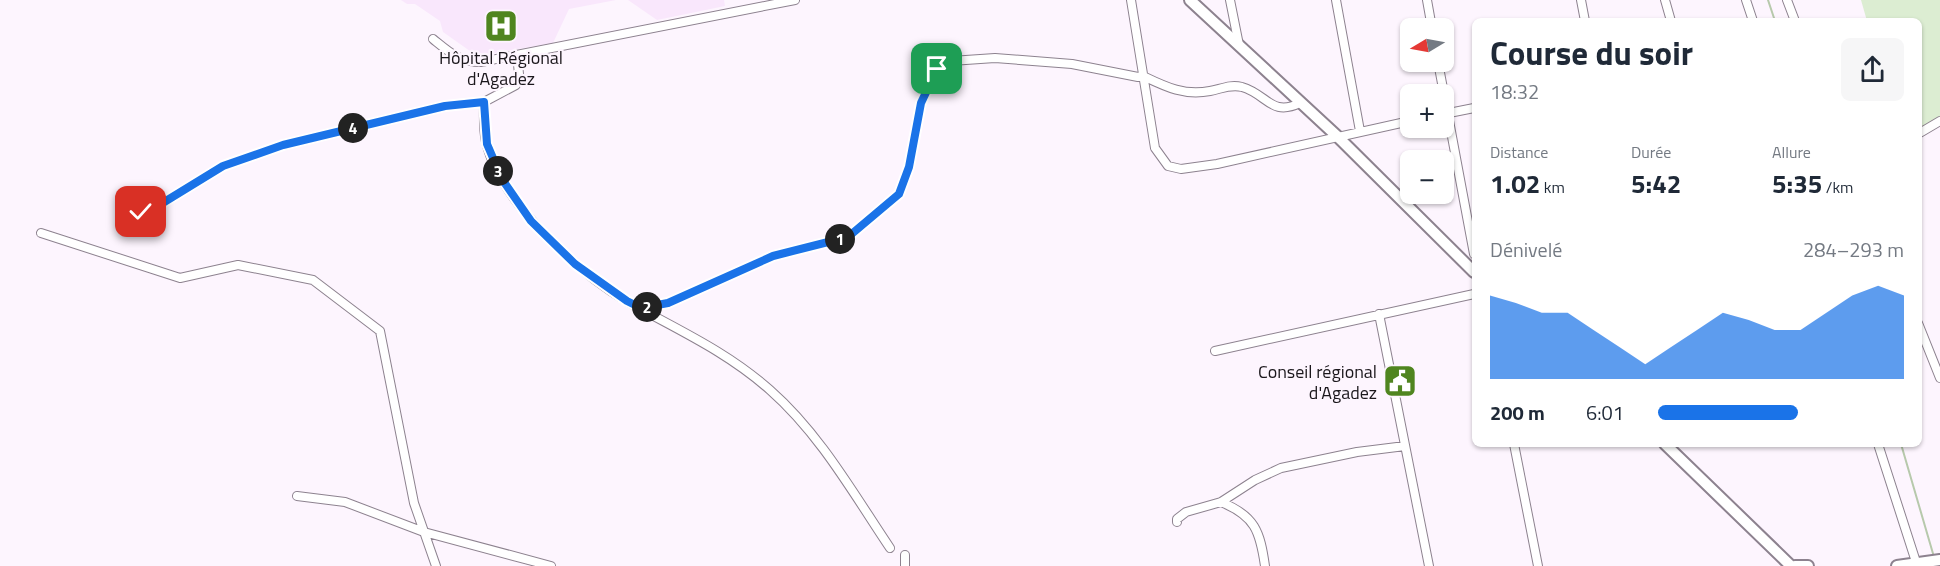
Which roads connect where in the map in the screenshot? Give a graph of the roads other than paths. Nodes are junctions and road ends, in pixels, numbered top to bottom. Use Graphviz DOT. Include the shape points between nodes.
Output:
graph roads {
  1 [pos="795,0"];
  2 [pos="1131,0"];
  3 [pos="1190,0"];
  4 [pos="1230,0"];
  5 [pos="1336,0"];
  6 [pos="1427,0"];
  7 [pos="1581,0"];
  8 [pos="1665,0"];
  9 [pos="1746,0"];
  10 [pos="1787,0"];
  11 [pos="1430,18"];
  12 [pos="1584,18"];
  13 [pos="1670,18"];
  14 [pos="1752,18"];
  15 [pos="1793,18"];
  16 [pos="433,39"];
  17 [pos="1240,46"];
  18 [pos="517,56"];
  19 [pos="1143,76"];
  20 [pos="484,102"];
  21 [pos="1300,103"];
  22 [pos="1472,108"];
  23 [pos="1454,112"];
  24 [pos="1940,122"];
  25 [pos="1400,123"];
  26 [pos="1360,131"];
  27 [pos="1922,132"];
  28 [pos="1338,137"];
  29 [pos="1450,138"];
  30 [pos="141,212"];
  31 [pos="40,233"];
  32 [pos="1472,244"];
  33 [pos="1472,270"];
  34 [pos="1472,294"];
  35 [pos="641,308"];
  36 [pos="1379,314"];
  37 [pos="1922,333"];
  38 [pos="1215,351"];
  39 [pos="1940,378"];
  40 [pos="1405,446"];
  41 [pos="1515,447"];
  42 [pos="1671,447"];
  43 [pos="1879,447"];
  44 [pos="297,495"];
  45 [pos="1221,502"];
  46 [pos="1177,522"];
  47 [pos="424,532"];
  48 [pos="890,548"];
  49 [pos="904,555"];
  50 [pos="1940,560"];
  51 [pos="1917,565"];
  52 [pos="435,566"];
  53 [pos="551,566"];
  54 [pos="905,566"];
  55 [pos="1265,566"];
  56 [pos="1429,566"];
  57 [pos="1538,566"];
  58 [pos="1791,566"];
  59 [pos="1795,566"];
  60 [pos="1808,566"];
  61 [pos="1897,566"];
  1 -- 18 [label="street"];
  2 -- 19 [label="street"];
  3 -- 17 [label="main road"];
  4 -- 17 [label="street"];
  5 -- 26 [label="street"];
  6 -- 11 [label="street"];
  7 -- 12 [label="street"];
  8 -- 13 [label="street"];
  9 -- 14 [label="street"];
  10 -- 15 [label="street"];
  16 -- 18 [label="street" via="468,62"];
  17 -- 21 [label="main road"];
  18 -- 20 [label="street" via="516,85"];
  19 -- 21 [label="street" via="1188,93 1239,86 1280,109"];
  19 -- 28 [label="street" via="1155,148 1168,166 1180,169 1217,164"];
  19 -- 35 [label="street" via="1061,63 995,58 951,61 937,69 921,103 909,167 899,194 848,237 773,256 668,303"];
  20 -- 30 [label="street" via="445,106 283,145 223,166"];
  20 -- 35 [label="street" via="487,144 502,179 531,221 575,264"];
  21 -- 28 [label="main road"];
  22 -- 23 [label="street"];
  24 -- 27 [label="street"];
  25 -- 26 [label="street"];
  26 -- 28 [label="street"];
  28 -- 33 [label="main road"];
  29 -- 32 [label="street"];
  31 -- 47 [label="street" via="180,278 238,265 313,280 380,331 414,503"];
  34 -- 36 [label="street"];
  35 -- 48 [label="street" via="722,352 771,390 824,446"];
  36 -- 38 [label="street"];
  36 -- 40 [label="street"];
  37 -- 39 [label="street"];
  40 -- 45 [label="street" via="1281,468"];
  40 -- 56 [label="street"];
  41 -- 57 [label="street"];
  42 -- 58 [label="main road"];
  43 -- 51 [label="street"];
  44 -- 47 [label="street" via="345,502"];
  45 -- 46 [label="street" via="1186,512"];
  45 -- 55 [label="street" via="1241,510 1252,520"];
  47 -- 52 [label="street"];
  47 -- 53 [label="street"];
  49 -- 54 [label="street"];
  50 -- 51 [label="main road"];
  51 -- 61 [label="main road"];
  59 -- 60 [label="main road"];
}
